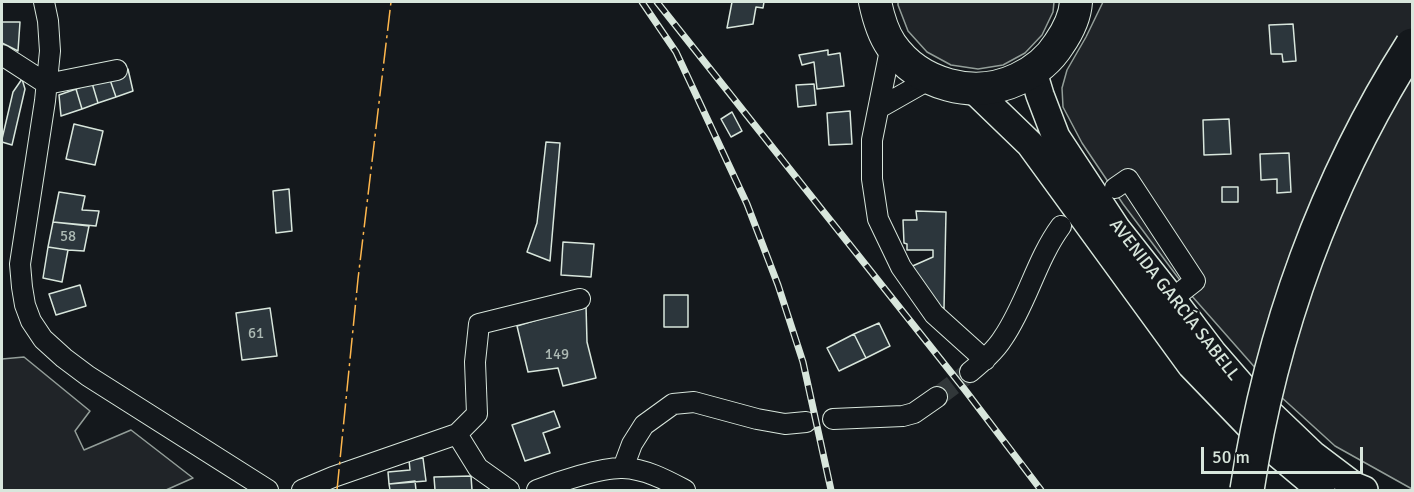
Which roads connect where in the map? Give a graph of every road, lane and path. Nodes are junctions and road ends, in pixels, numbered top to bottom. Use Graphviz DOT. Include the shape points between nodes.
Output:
graph roads {
  1 [pos="44,2"];
  2 [pos="875,2"];
  3 [pos="1077,3"];
  4 [pos="891,45"];
  5 [pos="1413,45"];
  6 [pos="2,55"];
  7 [pos="117,70"];
  8 [pos="1033,72"];
  9 [pos="930,79"];
  10 [pos="47,84"];
  11 [pos="974,90"];
  12 [pos="879,108"];
  13 [pos="1115,188"];
  14 [pos="1061,226"];
  15 [pos="580,299"];
  16 [pos="1172,299"];
  17 [pos="937,397"];
  18 [pos="833,419"];
  19 [pos="806,422"];
  20 [pos="457,434"];
  21 [pos="623,468"];
  22 [pos="268,490"];
  23 [pos="302,490"];
  24 [pos="509,490"];
  25 [pos="537,490"];
  26 [pos="685,490"];
  27 [pos="1248,490"];
  28 [pos="1321,490"];
  29 [pos="1364,490"];
  1 -- 10 [label="street" via="50,51"];
  2 -- 4 [label="main road"];
  3 -- 8 [label="main road" via="1068,31"];
  4 -- 9 [label="main road"];
  4 -- 12 [label="street"];
  5 -- 27 [label="highway, bridge" via="1365,126 1299,276 1273,362"];
  6 -- 10 [label="street"];
  7 -- 10 [label="street"];
  8 -- 11 [label="main road" via="1005,85"];
  8 -- 16 [label="street, AVENIDA GARCÍA SABELL" via="1056,138 1116,228"];
  9 -- 11 [label="main road"];
  9 -- 12 [label="street"];
  10 -- 22 [label="street" via="20,264 31,321 44,339 72,364"];
  11 -- 28 [label="street, AVENIDA GARCÍA SABELL" via="1030,144 1191,365 1271,448"];
  12 -- 14 [label="street" via="872,140 878,219 901,267 978,366 1003,339"];
  13 -- 16 [label="street" via="1128,178 1195,281"];
  15 -- 20 [label="street" via="479,324 475,362 477,414"];
  16 -- 29 [label="street, AVENIDA GARCÍA SABELL" via="1245,390 1313,455"];
  17 -- 18 [label="street" via="903,416"];
  19 -- 21 [label="street" via="784,424 694,402 673,404 644,424"];
  20 -- 23 [label="street"];
  20 -- 24 [label="street" via="478,468"];
  21 -- 25 [label="street" via="571,478"];
  21 -- 26 [label="street" via="644,471"];
}
